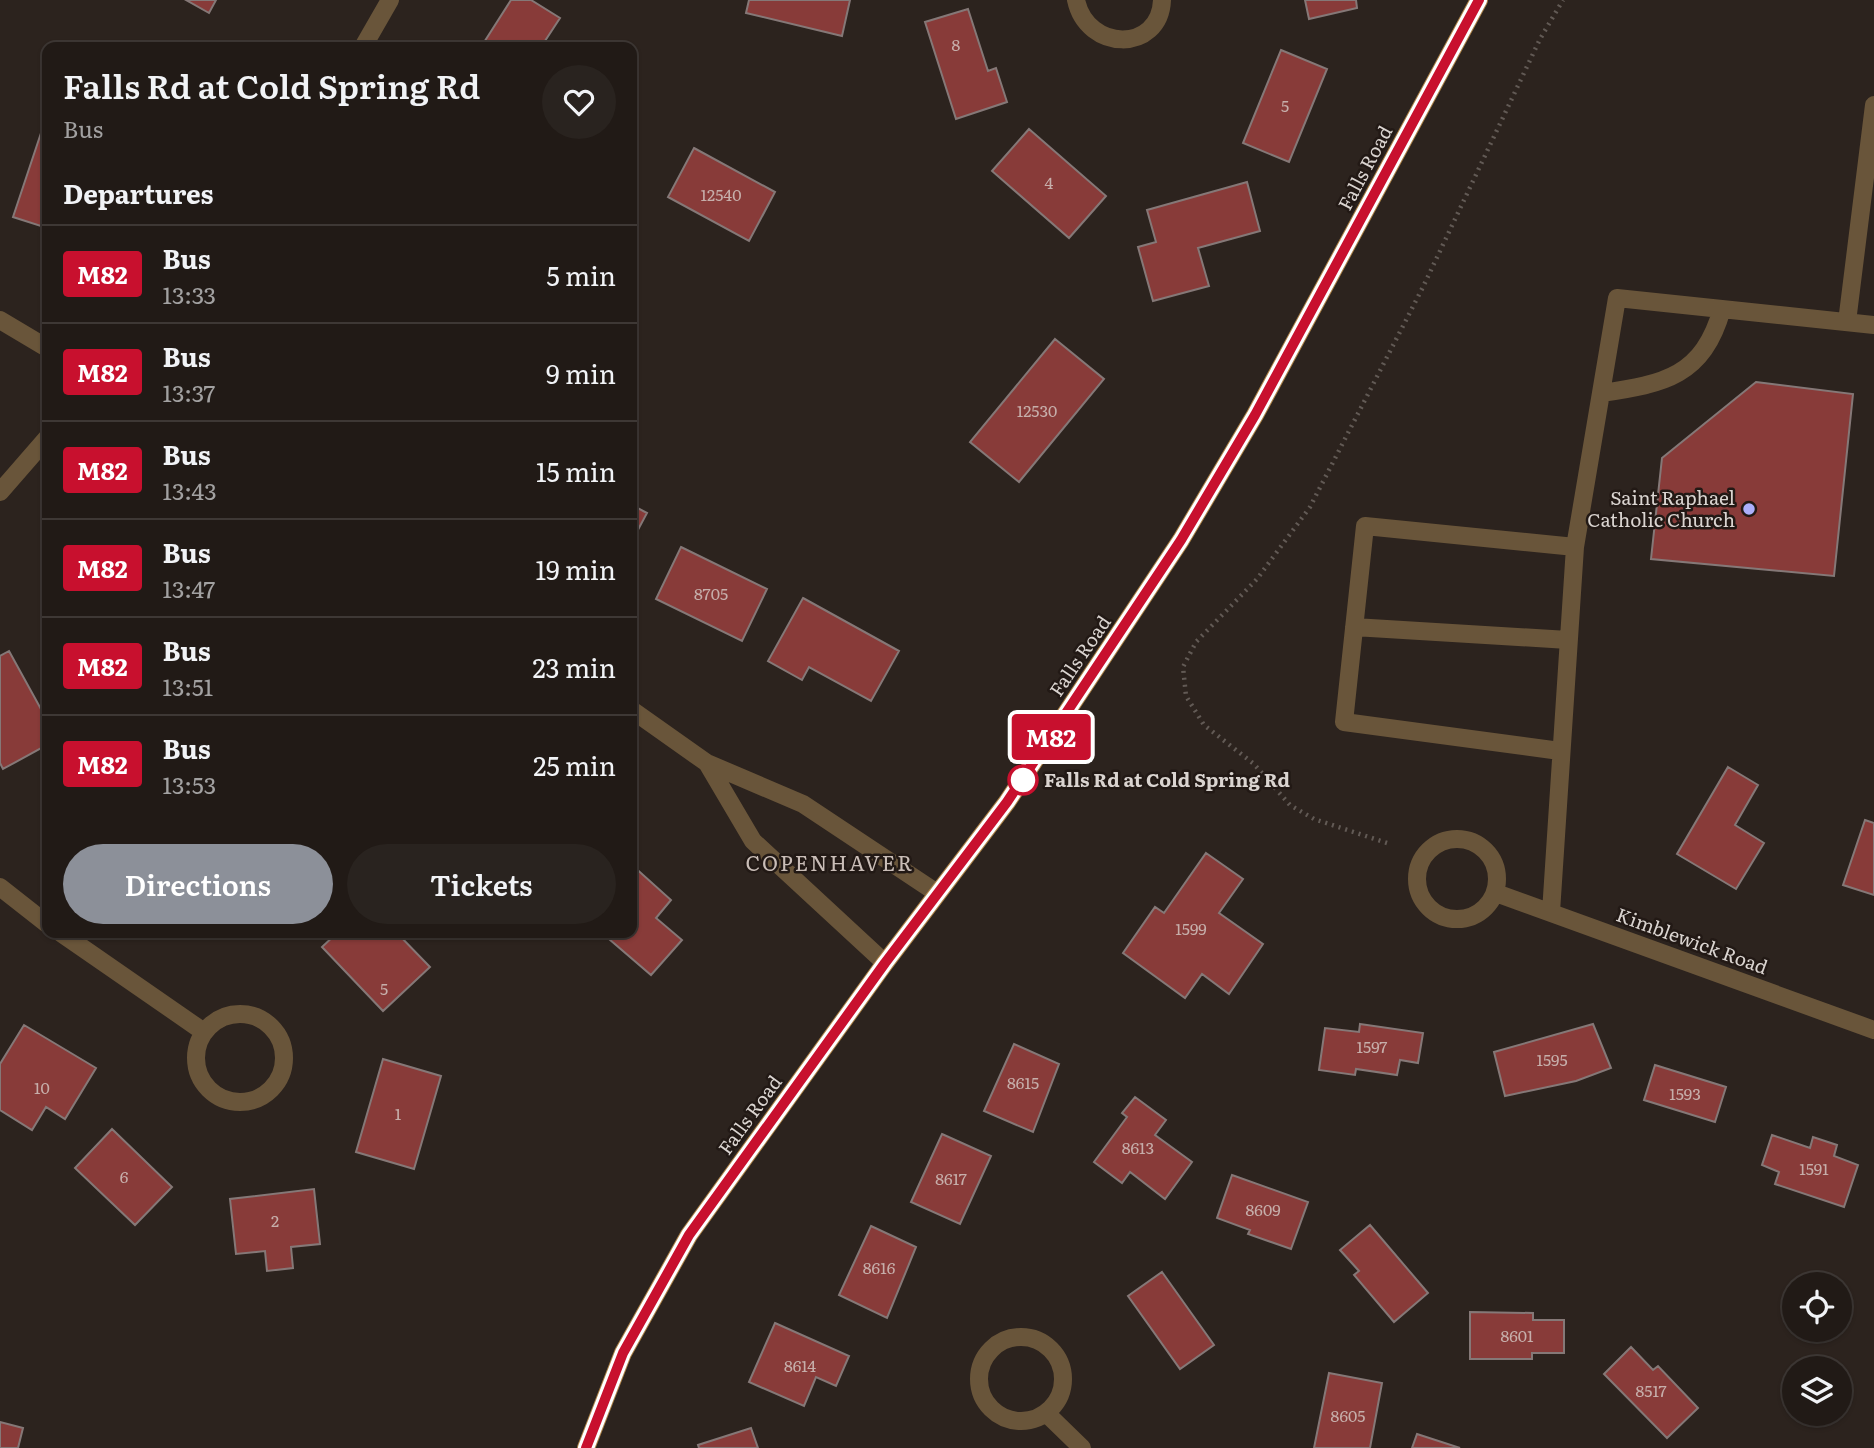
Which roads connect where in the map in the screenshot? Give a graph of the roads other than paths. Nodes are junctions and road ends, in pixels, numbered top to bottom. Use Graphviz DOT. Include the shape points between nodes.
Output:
graph roads {
  1 [pos="390,0"];
  2 [pos="1076,0"];
  3 [pos="1162,0"];
  4 [pos="1479,0"];
  5 [pos="366,42"];
  6 [pos="1874,105"];
  7 [pos="1867,213"];
  8 [pos="1723,309"];
  9 [pos="0,320"];
  10 [pos="1847,322"];
  11 [pos="1874,325"];
  12 [pos="42,345"];
  13 [pos="1601,393"];
  14 [pos="42,444"];
  15 [pos="0,492"];
  16 [pos="1575,547"];
  17 [pos="1354,627"];
  18 [pos="1568,639"];
  19 [pos="637,714"];
  20 [pos="1560,751"];
  21 [pos="707,763"];
  22 [pos="0,887"];
  23 [pos="937,893"];
  24 [pos="1496,893"];
  25 [pos="1551,912"];
  26 [pos="42,920"];
  27 [pos="68,938"];
  28 [pos="885,963"];
  29 [pos="1874,1030"];
  30 [pos="204,1032"];
  31 [pos="1046,1413"];
  32 [pos="586,1448"];
  33 [pos="1082,1448"];
  1 -- 5 [label="street"];
  2 -- 3 [label="street" via="1089,28 1116,40 1145,32 1156,22"];
  4 -- 23 [label="main road, Falls Road" via="1255,415 1181,540 1007,802"];
  6 -- 7 [label="street"];
  7 -- 10 [label="street"];
  8 -- 10 [label="street"];
  8 -- 13 [label="street" via="1715,336 1698,361 1669,378"];
  8 -- 13 [label="street" via="1617,298"];
  9 -- 12 [label="street"];
  10 -- 11 [label="street"];
  13 -- 16 [label="street"];
  14 -- 15 [label="street"];
  16 -- 17 [label="street" via="1364,526"];
  16 -- 18 [label="street"];
  17 -- 18 [label="street"];
  17 -- 20 [label="street" via="1344,722"];
  18 -- 20 [label="street"];
  19 -- 21 [label="street"];
  20 -- 25 [label="street"];
  21 -- 23 [label="street" via="803,804"];
  21 -- 28 [label="street" via="753,841"];
  22 -- 26 [label="street"];
  23 -- 28 [label="main road, Falls Road"];
  24 -- 24 [label="street" via="1494,862 1485,849 1471,841 1440,842 1419,865 1421,896 1443,917 1460,920 1475,916"];
  24 -- 25 [label="street, Kimblewick Road"];
  25 -- 29 [label="street, Kimblewick Road"];
  27 -- 30 [label="street"];
  28 -- 32 [label="main road, Falls Road" via="689,1235 623,1353"];
  30 -- 30 [label="street" via="195,1061 199,1076 215,1093 236,1102 251,1101 276,1084 285,1054 272,1026 259,1017 229,1014"];
  31 -- 31 [label="street" via="1061,1392 1061,1367 1055,1354 1034,1339 1021,1337 996,1345 987,1354 979,1379 986,1404 1008,1419 1034,1419"];
  31 -- 33 [label="street"];
}
